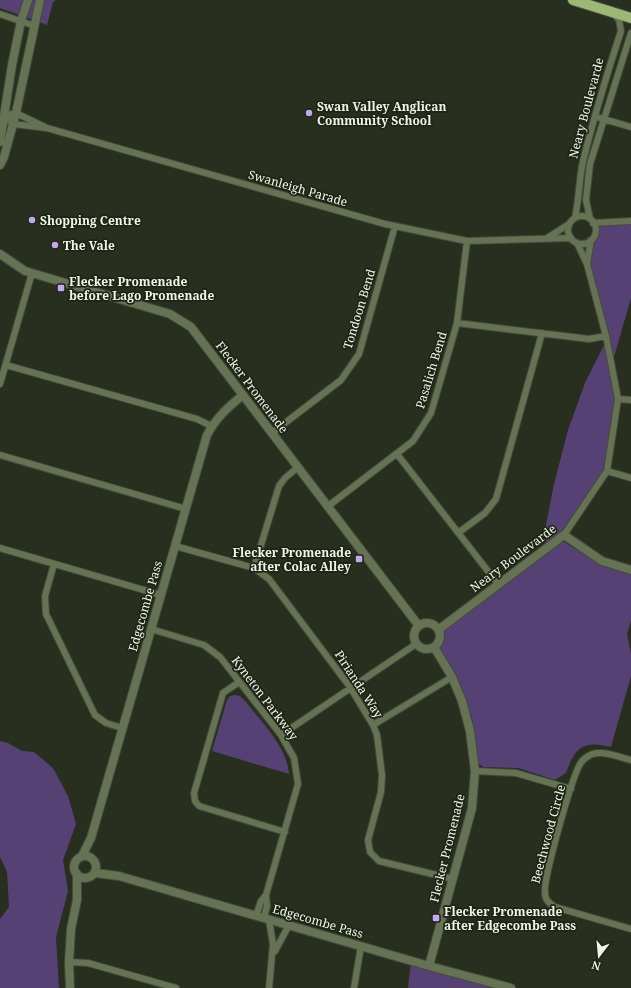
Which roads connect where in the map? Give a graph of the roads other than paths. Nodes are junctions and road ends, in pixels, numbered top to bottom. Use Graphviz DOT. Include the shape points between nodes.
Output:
graph roads {
  1 [pos="28,0"];
  2 [pos="40,0"];
  3 [pos="573,0"];
  4 [pos="608,10"];
  5 [pos="0,14"];
  6 [pos="631,18"];
  7 [pos="21,21"];
  8 [pos="35,26"];
  9 [pos="631,33"];
  10 [pos="16,113"];
  11 [pos="4,116"];
  12 [pos="595,116"];
  13 [pos="603,119"];
  14 [pos="13,124"];
  15 [pos="631,127"];
  16 [pos="47,128"];
  17 [pos="0,142"];
  18 [pos="0,164"];
  19 [pos="575,218"];
  20 [pos="592,221"];
  21 [pos="631,221"];
  22 [pos="612,223"];
  23 [pos="569,224"];
  24 [pos="395,226"];
  25 [pos="595,232"];
  26 [pos="547,238"];
  27 [pos="571,238"];
  28 [pos="591,240"];
  29 [pos="467,241"];
  30 [pos="578,243"];
  31 [pos="0,254"];
  32 [pos="587,264"];
  33 [pos="32,273"];
  34 [pos="457,323"];
  35 [pos="542,333"];
  36 [pos="606,336"];
  37 [pos="6,365"];
  38 [pos="0,384"];
  39 [pos="244,395"];
  40 [pos="618,399"];
  41 [pos="631,400"];
  42 [pos="212,426"];
  43 [pos="272,433"];
  44 [pos="397,454"];
  45 [pos="0,455"];
  46 [pos="297,468"];
  47 [pos="607,471"];
  48 [pos="631,478"];
  49 [pos="327,507"];
  50 [pos="186,509"];
  51 [pos="458,532"];
  52 [pos="564,535"];
  53 [pos="175,546"];
  54 [pos="0,548"];
  55 [pos="54,564"];
  56 [pos="254,568"];
  57 [pos="631,570"];
  58 [pos="498,584"];
  59 [pos="161,595"];
  60 [pos="419,626"];
  61 [pos="151,629"];
  62 [pos="438,630"];
  63 [pos="416,644"];
  64 [pos="434,647"];
  65 [pos="452,677"];
  66 [pos="239,682"];
  67 [pos="350,687"];
  68 [pos="373,725"];
  69 [pos="122,728"];
  70 [pos="281,735"];
  71 [pos="631,760"];
  72 [pos="476,771"];
  73 [pos="571,789"];
  74 [pos="285,832"];
  75 [pos="91,838"];
  76 [pos="82,856"];
  77 [pos="94,861"];
  78 [pos="76,874"];
  79 [pos="91,876"];
  80 [pos="119,876"];
  81 [pos="453,879"];
  82 [pos="77,900"];
  83 [pos="263,918"];
  84 [pos="289,925"];
  85 [pos="631,930"];
  86 [pos="361,946"];
  87 [pos="272,956"];
  88 [pos="69,962"];
  89 [pos="429,966"];
  90 [pos="70,988"];
  91 [pos="176,988"];
  92 [pos="269,988"];
  93 [pos="354,988"];
  94 [pos="511,988"];
  1 -- 7 [label="street"];
  2 -- 8 [label="street"];
  3 -- 4 [label="main road"];
  4 -- 6 [label="main road"];
  4 -- 12 [label="street, Neary Boulevarde" via="619,20 621,31"];
  5 -- 7 [label="street"];
  7 -- 8 [label="street"];
  7 -- 11 [label="street"];
  8 -- 10 [label="street"];
  9 -- 13 [label="street, Neary Boulevarde"];
  10 -- 11 [label="street"];
  10 -- 14 [label="street"];
  10 -- 16 [label="street, Swanleigh Parade"];
  11 -- 14 [label="street"];
  11 -- 17 [label="street"];
  12 -- 13 [label="street"];
  12 -- 19 [label="street, Neary Boulevarde" via="583,163"];
  13 -- 15 [label="street"];
  13 -- 20 [label="street, Neary Boulevarde" via="589,171 586,200"];
  14 -- 16 [label="street, Swanleigh Parade"];
  14 -- 18 [label="street"];
  16 -- 24 [label="street, Swanleigh Parade"];
  19 -- 20 [label="street" via="583,216"];
  19 -- 23 [label="street"];
  20 -- 22 [label="street"];
  20 -- 25 [label="street"];
  21 -- 22 [label="street"];
  22 -- 25 [label="street"];
  23 -- 26 [label="street"];
  23 -- 27 [label="street"];
  24 -- 29 [label="street, Swanleigh Parade"];
  24 -- 43 [label="street, Tondoon Bend" via="359,354 341,380"];
  25 -- 28 [label="street"];
  26 -- 27 [label="street, Swanleigh Parade"];
  26 -- 29 [label="street, Swanleigh Parade"];
  27 -- 30 [label="street"];
  28 -- 30 [label="street"];
  28 -- 32 [label="street, Neary Boulevarde"];
  29 -- 34 [label="street, Pasalich Bend"];
  30 -- 32 [label="street, Neary Boulevarde"];
  31 -- 33 [label="street, Flecker Promenade"];
  32 -- 36 [label="street, Neary Boulevarde"];
  33 -- 37 [label="street"];
  33 -- 39 [label="street, Flecker Promenade" via="170,314 191,328"];
  34 -- 35 [label="street"];
  34 -- 44 [label="street, Pasalich Bend" via="431,413 413,441"];
  35 -- 36 [label="street" via="589,338"];
  35 -- 51 [label="street" via="496,499 485,513"];
  36 -- 40 [label="street, Neary Boulevarde"];
  37 -- 38 [label="street"];
  37 -- 42 [label="street" via="196,419"];
  39 -- 42 [label="street, Edgecombe Pass" via="222,412"];
  39 -- 43 [label="street, Flecker Promenade"];
  40 -- 41 [label="street"];
  40 -- 47 [label="street, Neary Boulevarde"];
  42 -- 50 [label="street, Edgecombe Pass" via="207,435"];
  43 -- 46 [label="street, Flecker Promenade"];
  44 -- 49 [label="street, Pasalich Bend"];
  44 -- 51 [label="street"];
  45 -- 50 [label="street"];
  46 -- 49 [label="street, Flecker Promenade"];
  46 -- 56 [label="street" via="279,486"];
  47 -- 48 [label="street"];
  47 -- 52 [label="street, Neary Boulevarde"];
  49 -- 60 [label="street, Flecker Promenade"];
  50 -- 53 [label="street, Edgecombe Pass"];
  51 -- 58 [label="street"];
  52 -- 57 [label="street" via="602,561"];
  52 -- 58 [label="street, Neary Boulevarde"];
  53 -- 56 [label="street, Pirianda Way"];
  53 -- 59 [label="street, Edgecombe Pass"];
  54 -- 55 [label="street"];
  55 -- 59 [label="street"];
  55 -- 69 [label="street" via="45,596 46,614 95,715 106,723"];
  56 -- 67 [label="street, Pirianda Way" via="269,579"];
  58 -- 62 [label="street, Neary Boulevarde"];
  59 -- 61 [label="street, Edgecombe Pass"];
  60 -- 62 [label="street" via="427,623"];
  60 -- 63 [label="street" via="414,632"];
  61 -- 66 [label="street, Kyneton Parkway" via="204,645 220,657"];
  61 -- 69 [label="street, Edgecombe Pass"];
  62 -- 64 [label="street" via="440,637"];
  63 -- 64 [label="street" via="422,648"];
  63 -- 67 [label="street"];
  64 -- 65 [label="street, Flecker Promenade"];
  65 -- 68 [label="street"];
  65 -- 72 [label="street, Flecker Promenade" via="470,731"];
  66 -- 70 [label="street, Kyneton Parkway"];
  66 -- 74 [label="street" via="223,693 194,793 195,801 199,806"];
  67 -- 68 [label="street, Pirianda Way"];
  67 -- 70 [label="street"];
  68 -- 81 [label="street, Pirianda Way" via="381,755 382,775 381,792 368,840 370,852 379,861"];
  69 -- 75 [label="street, Edgecombe Pass"];
  70 -- 74 [label="street, Kyneton Parkway" via="294,758 298,784"];
  71 -- 73 [label="street, Beechwood Circle" via="604,753 588,756 578,767"];
  72 -- 73 [label="street" via="516,773"];
  72 -- 81 [label="street, Flecker Promenade" via="472,808"];
  73 -- 85 [label="street, Beechwood Circle" via="545,883 546,898 548,902 561,909"];
  74 -- 83 [label="street, Kyneton Parkway" via="266,895 261,901"];
  75 -- 76 [label="street, Edgecombe Pass"];
  75 -- 77 [label="street, Edgecombe Pass"];
  76 -- 77 [label="street"];
  76 -- 78 [label="street" via="74,864"];
  77 -- 79 [label="street"];
  77 -- 80 [label="street, Edgecombe Pass"];
  78 -- 79 [label="street" via="82,878"];
  78 -- 82 [label="street"];
  79 -- 80 [label="street, Edgecombe Pass"];
  79 -- 82 [label="street"];
  80 -- 83 [label="street, Edgecombe Pass"];
  81 -- 89 [label="street, Flecker Promenade"];
  82 -- 88 [label="street" via="71,930"];
  83 -- 84 [label="street, Edgecombe Pass"];
  83 -- 87 [label="street" via="273,933"];
  84 -- 86 [label="street, Edgecombe Pass"];
  84 -- 87 [label="street"];
  86 -- 89 [label="street, Edgecombe Pass"];
  86 -- 93 [label="street"];
  87 -- 92 [label="street"];
  88 -- 90 [label="street"];
  88 -- 91 [label="street" via="88,962"];
  89 -- 94 [label="street, Edgecombe Pass"];
}
